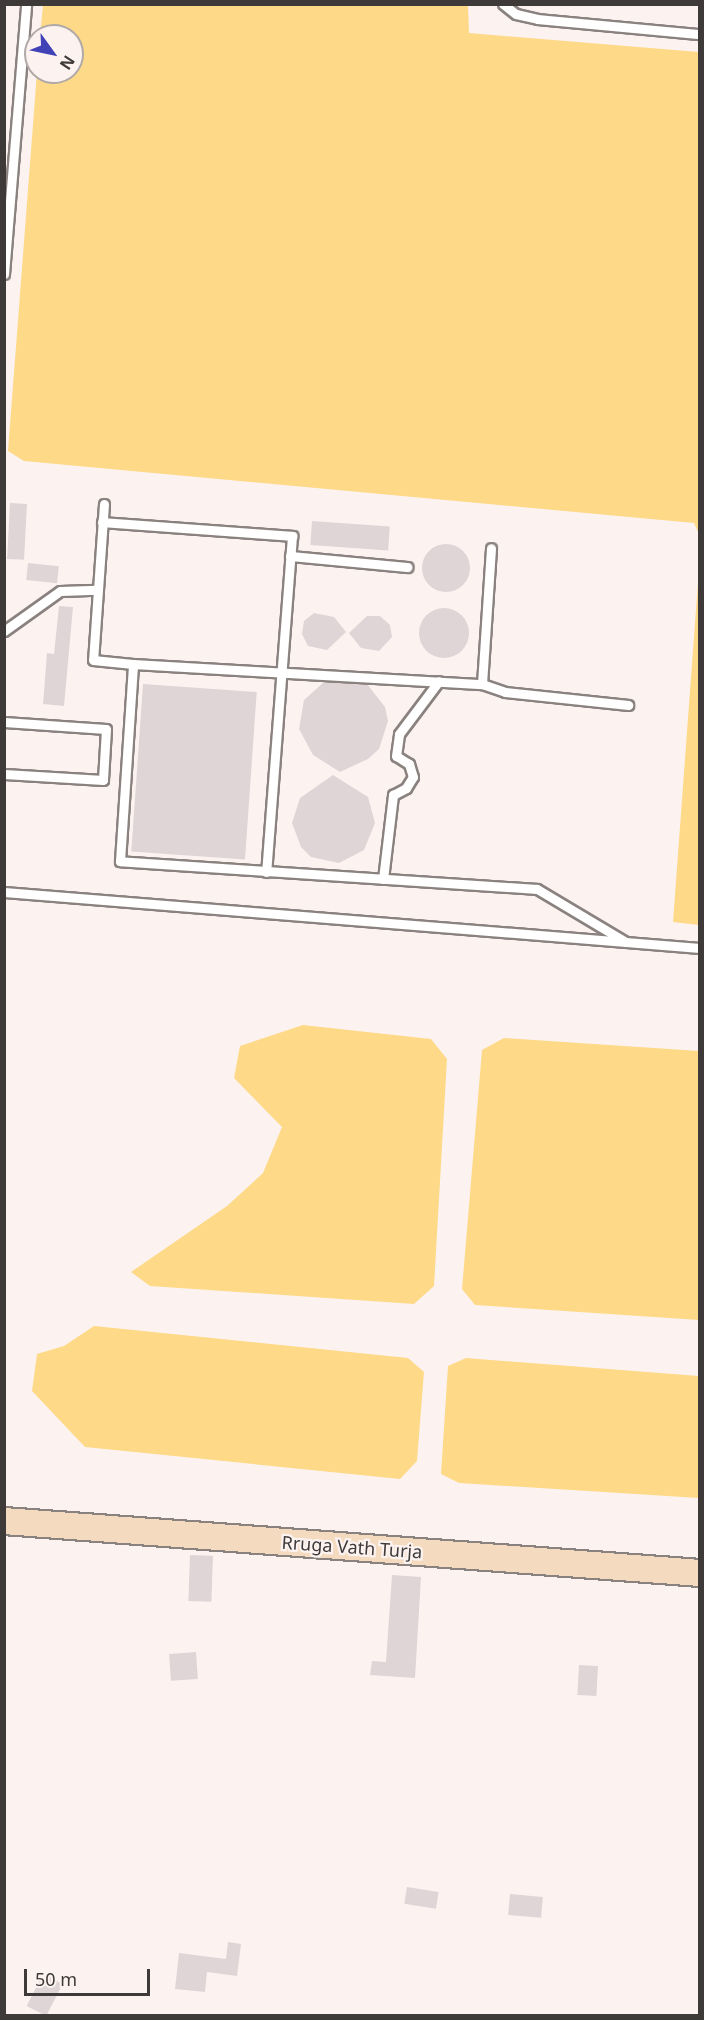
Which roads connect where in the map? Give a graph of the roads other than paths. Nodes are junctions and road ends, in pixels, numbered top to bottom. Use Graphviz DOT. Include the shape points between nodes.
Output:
graph roads {
  1 [pos="26,4"];
  2 [pos="502,4"];
  3 [pos="699,34"];
  4 [pos="4,273"];
  5 [pos="104,504"];
  6 [pos="102,522"];
  7 [pos="491,548"];
  8 [pos="290,556"];
  9 [pos="407,567"];
  10 [pos="97,590"];
  11 [pos="4,631"];
  12 [pos="133,664"];
  13 [pos="281,670"];
  14 [pos="439,681"];
  15 [pos="482,684"];
  16 [pos="628,705"];
  17 [pos="4,722"];
  18 [pos="4,774"];
  19 [pos="266,872"];
  20 [pos="383,879"];
  21 [pos="4,892"];
  22 [pos="626,942"];
  23 [pos="699,948"];
  24 [pos="4,1521"];
  25 [pos="699,1574"];
  1 -- 4 [label="lane"];
  2 -- 3 [label="lane" via="516,14 537,19"];
  5 -- 6 [label="lane"];
  6 -- 8 [label="lane" via="292,536"];
  6 -- 10 [label="lane"];
  7 -- 15 [label="lane"];
  8 -- 9 [label="lane"];
  8 -- 13 [label="lane"];
  10 -- 11 [label="lane" via="60,591"];
  10 -- 12 [label="lane" via="93,660"];
  12 -- 13 [label="lane"];
  12 -- 19 [label="lane" via="120,861"];
  13 -- 14 [label="lane"];
  13 -- 19 [label="lane"];
  14 -- 15 [label="lane"];
  14 -- 20 [label="lane" via="399,734 396,756 409,764 413,777 406,788 393,795"];
  15 -- 16 [label="lane" via="505,692"];
  17 -- 18 [label="lane" via="106,729 103,780"];
  19 -- 20 [label="lane"];
  20 -- 22 [label="lane" via="537,889"];
  21 -- 22 [label="lane"];
  22 -- 23 [label="lane"];
  24 -- 25 [label="street, Rruga Vath Turja"];
}
